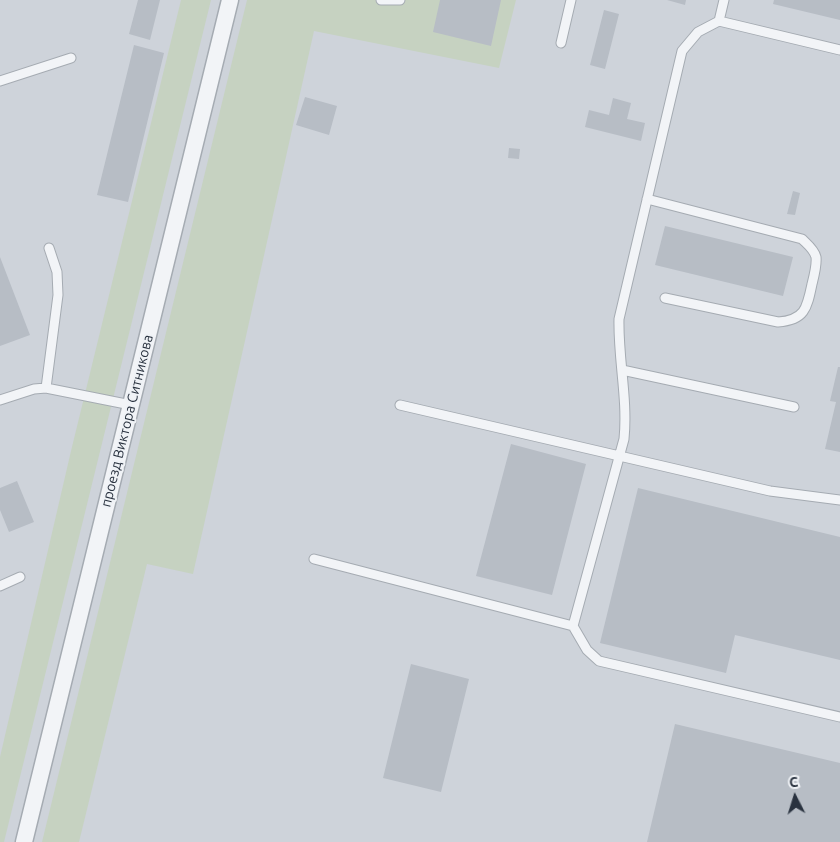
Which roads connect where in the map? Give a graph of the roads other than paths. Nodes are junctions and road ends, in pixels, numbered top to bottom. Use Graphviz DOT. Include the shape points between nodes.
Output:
graph roads {
  1 [pos="230,0"];
  2 [pos="381,0"];
  3 [pos="400,0"];
  4 [pos="571,0"];
  5 [pos="724,0"];
  6 [pos="719,21"];
  7 [pos="561,43"];
  8 [pos="840,50"];
  9 [pos="72,58"];
  10 [pos="0,81"];
  11 [pos="647,199"];
  12 [pos="49,248"];
  13 [pos="665,298"];
  14 [pos="622,370"];
  15 [pos="46,388"];
  16 [pos="0,400"];
  17 [pos="131,405"];
  18 [pos="400,405"];
  19 [pos="794,407"];
  20 [pos="619,456"];
  21 [pos="840,500"];
  22 [pos="314,559"];
  23 [pos="20,577"];
  24 [pos="0,586"];
  25 [pos="573,626"];
  26 [pos="840,717"];
  27 [pos="24,842"];
  1 -- 17 [label="street, проезд Виктора Ситникова"];
  2 -- 3 [label="lane"];
  4 -- 7 [label="lane"];
  5 -- 6 [label="lane"];
  6 -- 8 [label="lane"];
  6 -- 11 [label="lane" via="698,32 682,51"];
  9 -- 10 [label="lane"];
  11 -- 13 [label="lane" via="802,238 816,257 808,306 791,321 778,322"];
  11 -- 14 [label="lane" via="618,319"];
  12 -- 15 [label="lane" via="57,272 58,295"];
  14 -- 19 [label="lane"];
  14 -- 20 [label="lane" via="626,413"];
  15 -- 16 [label="lane" via="34,388"];
  15 -- 17 [label="lane"];
  17 -- 27 [label="street, проезд Виктора Ситникова"];
  18 -- 20 [label="lane"];
  20 -- 21 [label="lane" via="770,491"];
  20 -- 25 [label="lane"];
  22 -- 25 [label="lane"];
  23 -- 24 [label="lane"];
  25 -- 26 [label="lane" via="587,650 599,661"];
}
